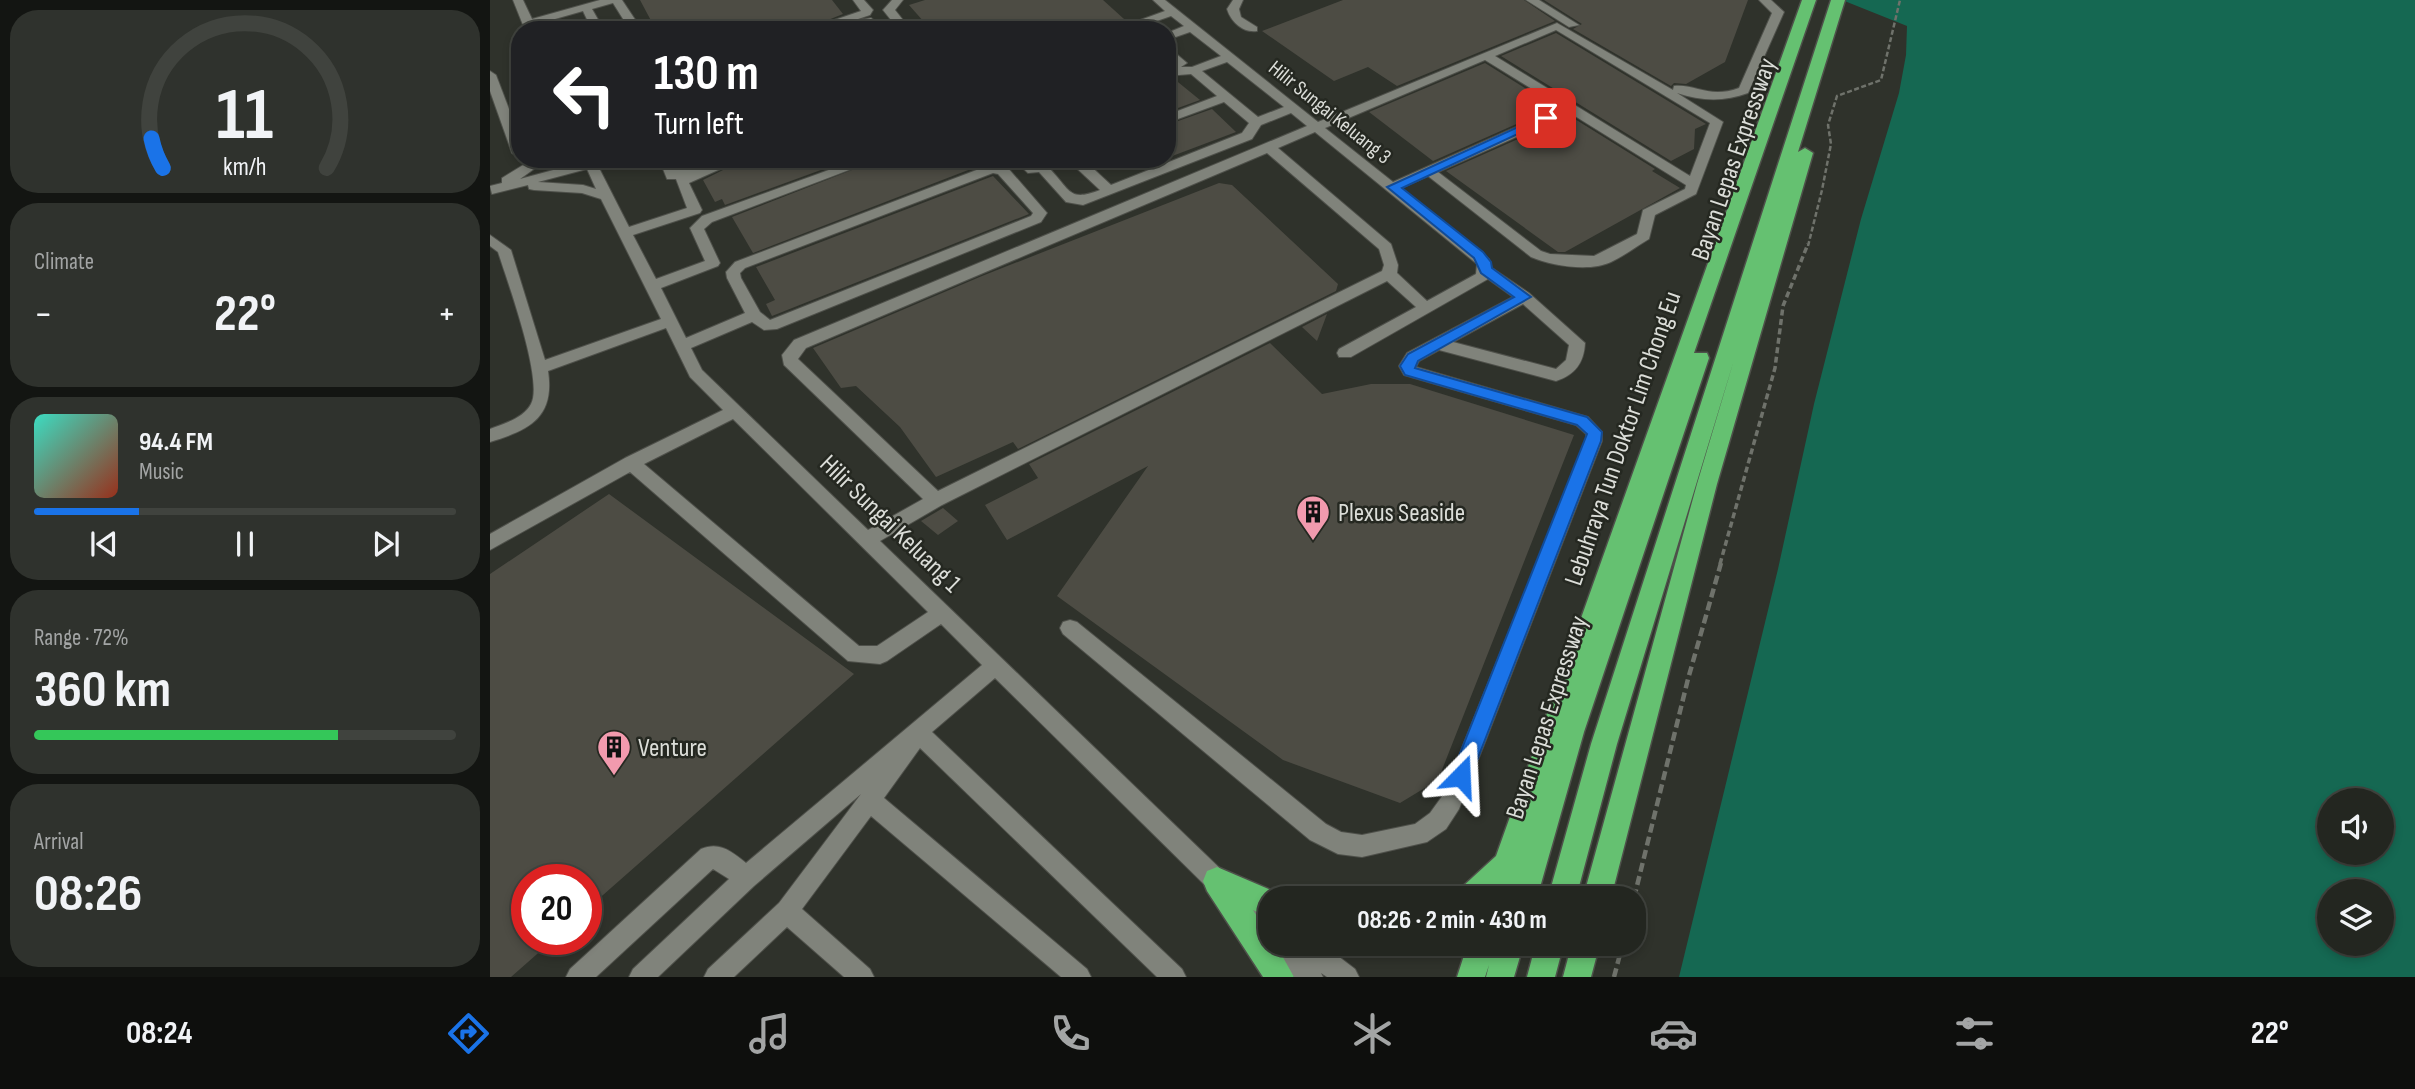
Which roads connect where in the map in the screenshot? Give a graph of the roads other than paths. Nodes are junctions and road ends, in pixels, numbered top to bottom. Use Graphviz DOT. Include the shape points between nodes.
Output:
graph roads {
  1 [pos="518,0"];
  2 [pos="615,0"];
  3 [pos="858,0"];
  4 [pos="898,0"];
  5 [pos="1158,0"];
  6 [pos="1238,0"];
  7 [pos="1531,0"];
  8 [pos="1765,0"];
  9 [pos="1809,0"];
  10 [pos="1821,0"];
  11 [pos="1838,0"];
  12 [pos="1851,0"];
  13 [pos="585,2"];
  14 [pos="1172,12"];
  15 [pos="527,21"];
  16 [pos="542,21"];
  17 [pos="594,21"];
  18 [pos="630,21"];
  19 [pos="840,21"];
  20 [pos="898,21"];
  21 [pos="1146,21"];
  22 [pos="1192,27"];
  23 [pos="1253,29"];
  24 [pos="1176,33"];
  25 [pos="1486,56"];
  26 [pos="1229,57"];
  27 [pos="1194,70"];
  28 [pos="1176,71"];
  29 [pos="490,75"];
  30 [pos="1226,97"];
  31 [pos="495,103"];
  32 [pos="1293,108"];
  33 [pos="1570,108"];
  34 [pos="511,114"];
  35 [pos="505,116"];
  36 [pos="1176,116"];
  37 [pos="1256,122"];
  38 [pos="1318,127"];
  39 [pos="511,132"];
  40 [pos="1270,148"];
  41 [pos="1176,164"];
  42 [pos="526,168"];
  43 [pos="562,168"];
  44 [pos="588,168"];
  45 [pos="669,168"];
  46 [pos="695,168"];
  47 [pos="713,168"];
  48 [pos="820,168"];
  49 [pos="847,168"];
  50 [pos="974,168"];
  51 [pos="1028,168"];
  52 [pos="1042,168"];
  53 [pos="1085,168"];
  54 [pos="1167,168"];
  55 [pos="1429,172"];
  56 [pos="1694,184"];
  57 [pos="1393,187"];
  58 [pos="491,190"];
  59 [pos="1109,191"];
  60 [pos="606,196"];
  61 [pos="695,210"];
  62 [pos="625,233"];
  63 [pos="490,239"];
  64 [pos="1482,262"];
  65 [pos="713,263"];
  66 [pos="1389,274"];
  67 [pos="652,286"];
  68 [pos="1524,297"];
  69 [pos="1426,308"];
  70 [pos="754,315"];
  71 [pos="670,321"];
  72 [pos="1439,344"];
  73 [pos="683,345"];
  74 [pos="1345,353"];
  75 [pos="540,368"];
  76 [pos="735,411"];
  77 [pos="490,436"];
  78 [pos="631,463"];
  79 [pos="936,499"];
  80 [pos="867,539"];
  81 [pos="490,543"];
  82 [pos="942,612"];
  83 [pos="1070,628"];
  84 [pos="996,665"];
  85 [pos="919,733"];
  86 [pos="869,800"];
  87 [pos="1507,864"];
  88 [pos="746,878"];
  89 [pos="1217,881"];
  90 [pos="1484,886"];
  91 [pos="1500,886"];
  92 [pos="1527,886"];
  93 [pos="1565,886"];
  94 [pos="1600,886"];
  95 [pos="1258,899"];
  96 [pos="787,911"];
  97 [pos="1258,911"];
  98 [pos="1258,923"];
  99 [pos="1291,956"];
  100 [pos="1319,956"];
  101 [pos="1478,956"];
  102 [pos="1506,956"];
  103 [pos="1547,956"];
  104 [pos="1583,956"];
  105 [pos="578,977"];
  106 [pos="641,977"];
  107 [pos="716,977"];
  108 [pos="862,977"];
  109 [pos="1079,977"];
  110 [pos="1174,977"];
  111 [pos="1280,977"];
  112 [pos="1311,977"];
  113 [pos="1347,977"];
  114 [pos="1471,977"];
  115 [pos="1500,977"];
  116 [pos="1541,977"];
  117 [pos="1577,977"];
  1 -- 15 [label="street"];
  2 -- 13 [label="street"];
  2 -- 18 [label="street"];
  3 -- 19 [label="street" via="866,13"];
  4 -- 20 [label="street" via="889,10"];
  5 -- 14 [label="street, Hilir Sungai Keluang 3"];
  6 -- 23 [label="street" via="1233,9 1236,19"];
  7 -- 8 [label="street" via="1679,90 1718,97 1744,90 1778,12"];
  9 -- 87 [label="highway, Lebuhraya Tun Doktor Lim Chong Eu"];
  10 -- 92 [label="highway, Bayan Lepas Expressway" via="1572,732"];
  11 -- 93 [label="highway, Bayan Lepas Expressway" via="1604,744"];
  12 -- 94 [label="highway" via="1707,484"];
  13 -- 16 [label="street"];
  13 -- 17 [label="street"];
  14 -- 21 [label="street"];
  14 -- 22 [label="street, Hilir Sungai Keluang 3"];
  22 -- 24 [label="street"];
  22 -- 26 [label="street, Hilir Sungai Keluang 3"];
  25 -- 33 [label="street"];
  25 -- 38 [label="street"];
  25 -- 56 [label="street" via="1557,26 1717,122"];
  26 -- 27 [label="street"];
  26 -- 32 [label="street, Hilir Sungai Keluang 3"];
  27 -- 28 [label="street"];
  27 -- 30 [label="street"];
  29 -- 31 [label="street"];
  30 -- 36 [label="street"];
  30 -- 37 [label="street"];
  31 -- 35 [label="street"];
  32 -- 37 [label="street"];
  32 -- 38 [label="street, Hilir Sungai Keluang 3"];
  33 -- 55 [label="street"];
  33 -- 56 [label="street"];
  34 -- 35 [label="street"];
  35 -- 39 [label="street"];
  37 -- 41 [label="street" via="1247,136"];
  38 -- 40 [label="street"];
  38 -- 57 [label="street, Hilir Sungai Keluang 3"];
  40 -- 66 [label="street" via="1386,247"];
  40 -- 79 [label="street" via="800,344 790,361"];
  42 -- 58 [label="street"];
  43 -- 58 [label="street"];
  44 -- 60 [label="street, Hilir Sungai Keluang 1"];
  45 -- 46 [label="street" via="672,176"];
  47 -- 61 [label="street" via="681,180"];
  48 -- 61 [label="street"];
  49 -- 65 [label="street" via="707,219 697,228"];
  50 -- 65 [label="street"];
  51 -- 52 [label="street"];
  52 -- 59 [label="street" via="1074,200"];
  53 -- 59 [label="street"];
  54 -- 59 [label="street"];
  55 -- 56 [label="street" via="1536,254 1563,261 1605,259 1640,239 1646,232 1648,213 1691,191"];
  55 -- 57 [label="street"];
  57 -- 64 [label="street, Hilir Sungai Keluang 3"];
  58 -- 60 [label="street" via="556,186"];
  60 -- 62 [label="street, Hilir Sungai Keluang 1"];
  61 -- 62 [label="street"];
  62 -- 67 [label="street, Hilir Sungai Keluang 1"];
  63 -- 75 [label="street" via="504,250"];
  64 -- 68 [label="street, Hilir Sungai Keluang 3"];
  64 -- 69 [label="street" via="1482,277"];
  65 -- 67 [label="street"];
  66 -- 69 [label="street"];
  66 -- 79 [label="street"];
  67 -- 71 [label="street, Hilir Sungai Keluang 1"];
  68 -- 72 [label="street"];
  68 -- 72 [label="street, Hilir Sungai Keluang 3" via="1577,343 1568,369 1561,375"];
  69 -- 74 [label="street"];
  70 -- 70 [label="street" via="734,278 740,265 992,169 1002,170 1040,213 1036,219 772,325 764,326"];
  70 -- 73 [label="street"];
  71 -- 73 [label="street, Hilir Sungai Keluang 1"];
  71 -- 75 [label="street"];
  72 -- 83 [label="street" via="1408,361 1410,371 1582,421 1594,432 1594,441 1451,802 1438,821 1419,834 1362,846 1328,838"];
  73 -- 76 [label="street, Hilir Sungai Keluang 1" via="696,373"];
  75 -- 77 [label="street" via="537,408 517,425"];
  76 -- 78 [label="street"];
  76 -- 80 [label="street, Hilir Sungai Keluang 1"];
  78 -- 81 [label="street"];
  78 -- 82 [label="street" via="855,655 880,655"];
  79 -- 80 [label="street"];
  80 -- 82 [label="street, Hilir Sungai Keluang 1"];
  82 -- 84 [label="street, Hilir Sungai Keluang 1"];
  84 -- 85 [label="street"];
  84 -- 89 [label="street, Hilir Sungai Keluang 1"];
  85 -- 86 [label="street"];
  85 -- 88 [label="street"];
  85 -- 110 [label="street"];
  86 -- 96 [label="street"];
  86 -- 109 [label="street"];
  87 -- 90 [label="highway"];
  87 -- 91 [label="highway, Lebuhraya Tun Doktor Lim Chong Eu"];
  88 -- 105 [label="street" via="721,858 709,857"];
  88 -- 106 [label="street"];
  89 -- 95 [label="highway"];
  89 -- 97 [label="street, Hilir Sungai Keluang 1"];
  89 -- 98 [label="street, Hilir Sungai Keluang 1"];
  89 -- 111 [label="highway"];
  96 -- 107 [label="street"];
  96 -- 108 [label="street"];
  99 -- 112 [label="street"];
  100 -- 113 [label="street"];
  101 -- 114 [label="highway"];
  102 -- 115 [label="highway"];
  103 -- 116 [label="highway"];
  104 -- 117 [label="highway"];
}
